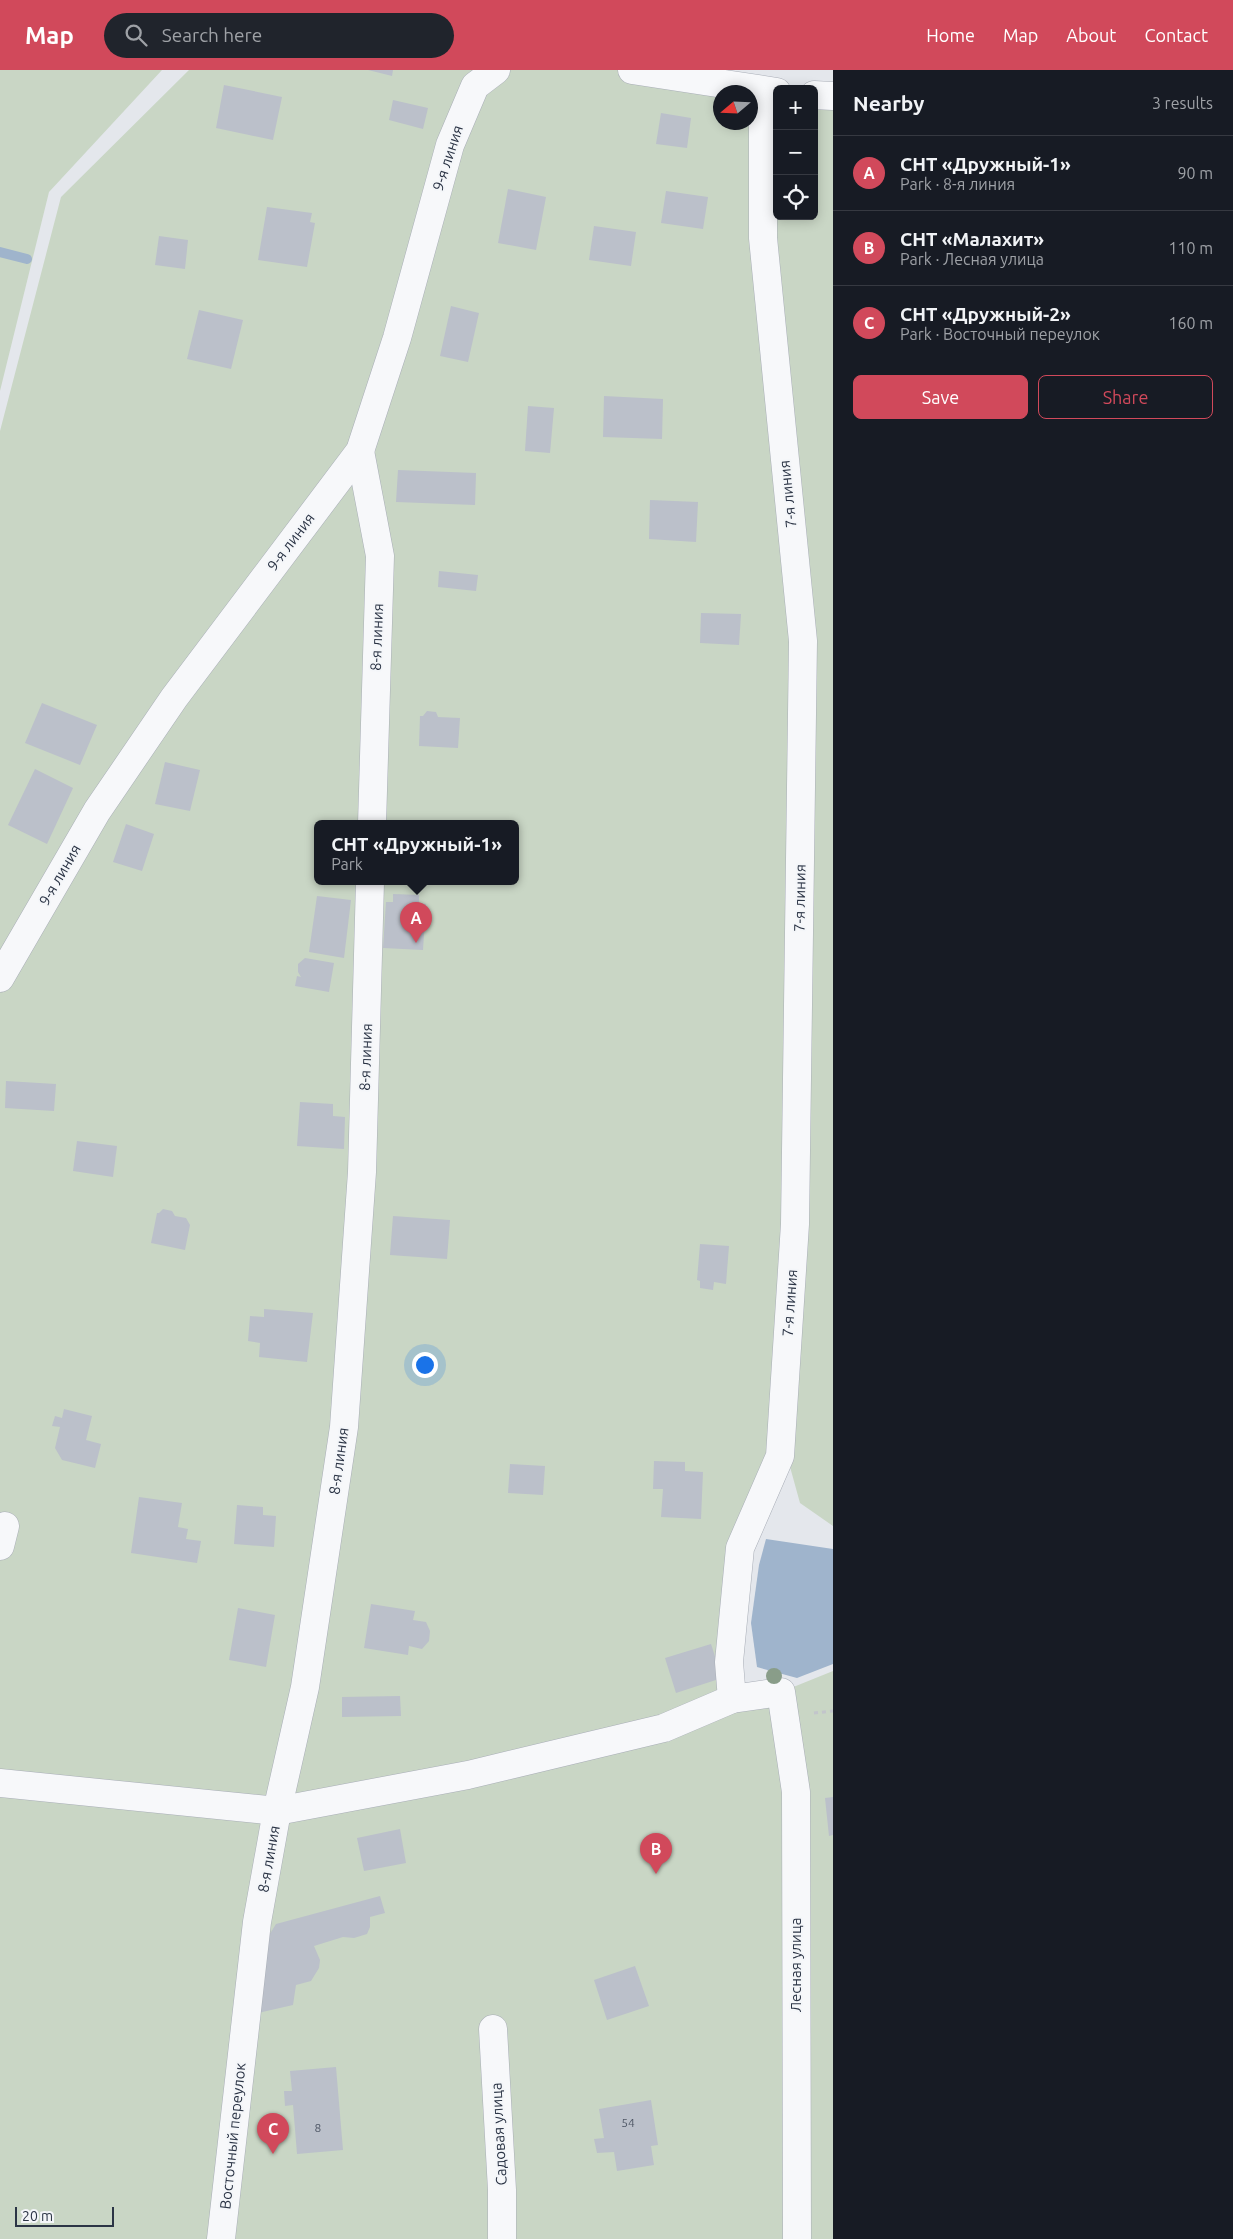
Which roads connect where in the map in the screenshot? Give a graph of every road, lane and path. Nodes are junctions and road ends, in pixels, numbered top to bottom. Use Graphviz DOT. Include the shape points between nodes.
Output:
graph roads {
  1 [pos="496,70"];
  2 [pos="632,70"];
  3 [pos="770,91"];
  4 [pos="818,94"];
  5 [pos="833,96"];
  6 [pos="360,451"];
  7 [pos="372,820"];
  8 [pos="370,885"];
  9 [pos="0,978"];
  10 [pos="732,1699"];
  11 [pos="0,1783"];
  12 [pos="278,1811"];
  13 [pos="493,2030"];
  14 [pos="244,2033"];
  15 [pos="221,2239"];
  16 [pos="502,2239"];
  17 [pos="797,2239"];
  1 -- 6 [label="street, 9-я линия" via="475,86 450,145 397,338"];
  2 -- 3 [label="street"];
  3 -- 10 [label="street, 7-я линия" via="763,238 803,641 795,1224 780,1456 740,1548 729,1662"];
  4 -- 5 [label="street"];
  6 -- 7 [label="street, 8-я линия" via="380,556"];
  6 -- 9 [label="street, 9-я линия" via="174,698 102,803"];
  8 -- 12 [label="street, 8-я линия" via="362,1172 344,1427 305,1687"];
  10 -- 12 [label="street" via="664,1728 468,1775"];
  10 -- 17 [label="street, Лесная улица" via="781,1692 796,1792"];
  11 -- 12 [label="street"];
  12 -- 14 [label="street, 8-я линия" via="257,1922"];
  13 -- 16 [label="street, Садовая улица"];
  14 -- 15 [label="street, Восточный переулок"];
}
